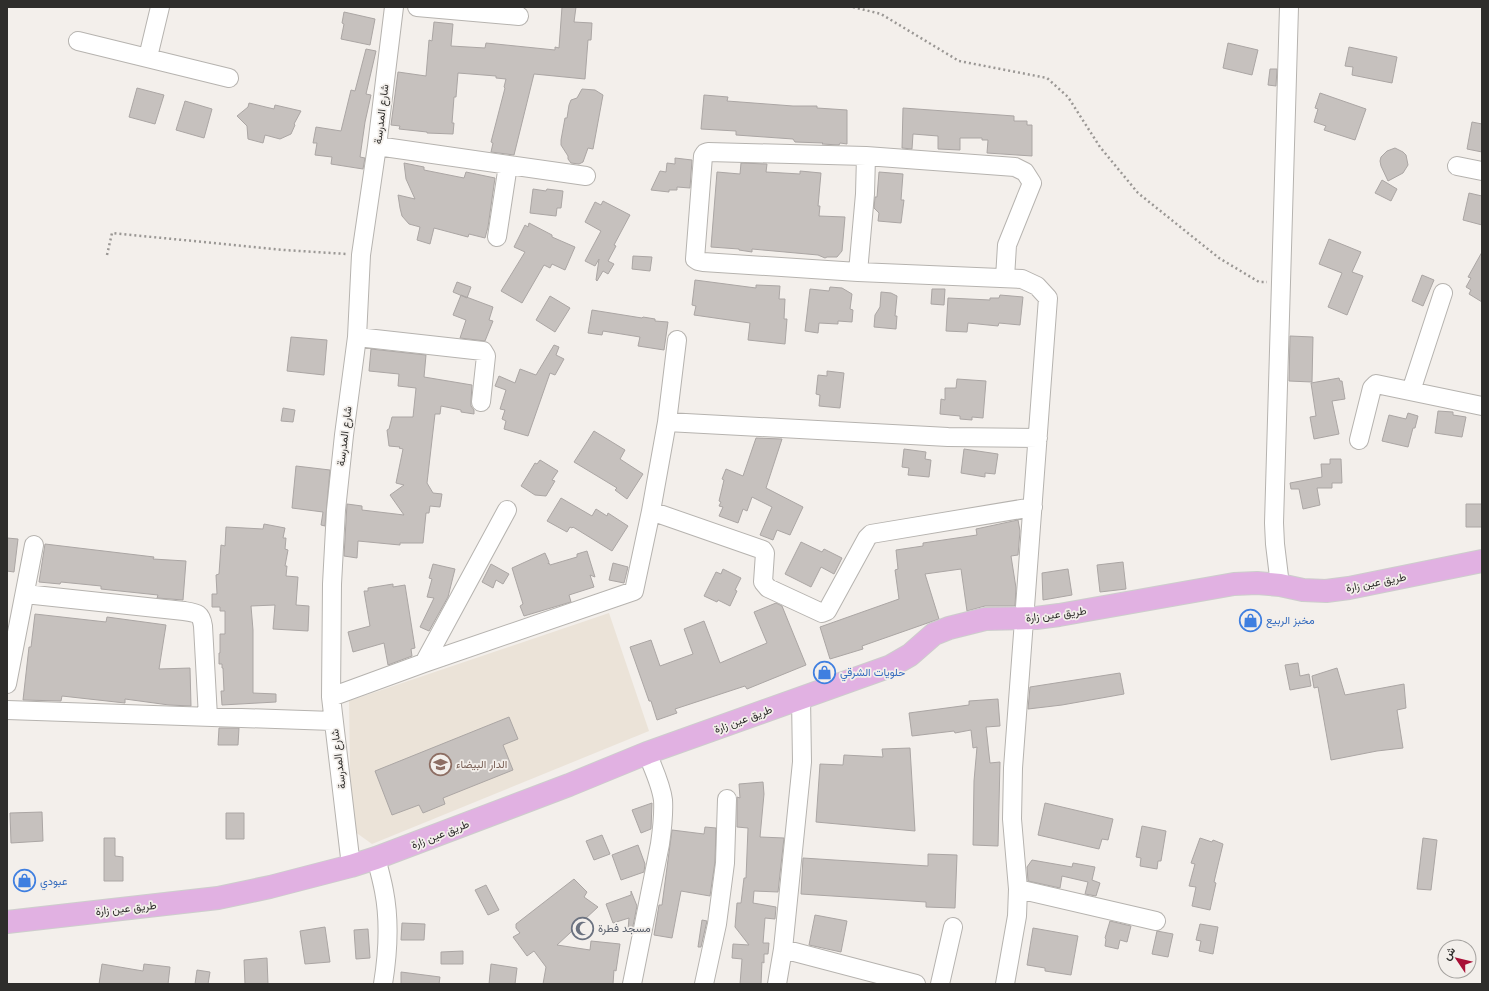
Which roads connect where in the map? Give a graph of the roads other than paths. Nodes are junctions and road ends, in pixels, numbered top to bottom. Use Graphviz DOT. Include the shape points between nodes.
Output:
graph roads {
  1 [pos="160,7"];
  2 [pos="394,7"];
  3 [pos="417,7"];
  4 [pos="1288,7"];
  5 [pos="519,16"];
  6 [pos="78,41"];
  7 [pos="148,57"];
  8 [pos="229,78"];
  9 [pos="377,146"];
  10 [pos="866,156"];
  11 [pos="508,166"];
  12 [pos="1457,166"];
  13 [pos="1482,171"];
  14 [pos="586,176"];
  15 [pos="497,237"];
  16 [pos="858,272"];
  17 [pos="1005,278"];
  18 [pos="1443,293"];
  19 [pos="357,337"];
  20 [pos="677,340"];
  21 [pos="1411,391"];
  22 [pos="481,402"];
  23 [pos="1482,406"];
  24 [pos="667,422"];
  25 [pos="1038,438"];
  26 [pos="1359,440"];
  27 [pos="1033,507"];
  28 [pos="507,510"];
  29 [pos="651,511"];
  30 [pos="34,546"];
  31 [pos="1482,561"];
  32 [pos="1280,585"];
  33 [pos="25,594"];
  34 [pos="1023,618"];
  35 [pos="424,663"];
  36 [pos="7,684"];
  37 [pos="331,697"];
  38 [pos="801,697"];
  39 [pos="7,710"];
  40 [pos="208,716"];
  41 [pos="333,721"];
  42 [pos="647,753"];
  43 [pos="727,799"];
  44 [pos="376,858"];
  45 [pos="351,866"];
  46 [pos="1018,889"];
  47 [pos="1156,921"];
  48 [pos="7,922"];
  49 [pos="953,927"];
  50 [pos="783,949"];
  51 [pos="383,984"];
  52 [pos="632,984"];
  53 [pos="704,984"];
  54 [pos="777,984"];
  55 [pos="916,984"];
  56 [pos="940,984"];
  57 [pos="1005,984"];
  1 -- 7 [label="street"];
  2 -- 9 [label="street, شارع المدرسة"];
  3 -- 5 [label="street"];
  4 -- 32 [label="street" via="1274,523"];
  6 -- 7 [label="street"];
  7 -- 8 [label="street"];
  9 -- 11 [label="street"];
  9 -- 19 [label="street, شارع المدرسة" via="361,255"];
  10 -- 16 [label="street"];
  10 -- 16 [label="street" via="705,153 695,259 703,262"];
  10 -- 17 [label="street" via="1015,167 1025,172 1032,183 1007,245"];
  11 -- 14 [label="street"];
  11 -- 15 [label="street"];
  12 -- 13 [label="street"];
  16 -- 17 [label="street"];
  17 -- 25 [label="street" via="1022,279 1037,286 1048,298"];
  18 -- 21 [label="street"];
  19 -- 22 [label="street" via="483,352 486,356"];
  19 -- 37 [label="street, شارع المدرسة" via="336,510 332,584"];
  20 -- 24 [label="street"];
  21 -- 23 [label="street"];
  21 -- 26 [label="street" via="1376,384 1372,388"];
  24 -- 25 [label="street" via="948,437"];
  24 -- 29 [label="street"];
  25 -- 27 [label="street"];
  27 -- 29 [label="street" via="872,534 827,611 822,613 765,586 763,582 766,553 763,550"];
  27 -- 34 [label="street"];
  28 -- 35 [label="street"];
  29 -- 35 [label="street" via="634,591"];
  30 -- 33 [label="street"];
  31 -- 32 [label="main road, طريق عين زارة" via="1326,591"];
  32 -- 34 [label="main road, طريق عين زارة" via="1234,584 1058,615"];
  33 -- 36 [label="street"];
  33 -- 40 [label="street" via="195,612 202,618 204,626"];
  34 -- 38 [label="main road, طريق عين زارة" via="985,620 942,630 891,666"];
  34 -- 46 [label="street" via="1012,794"];
  35 -- 37 [label="street"];
  37 -- 41 [label="street, شارع المدرسة"];
  38 -- 42 [label="main road, طريق عين زارة"];
  38 -- 50 [label="street" via="802,762"];
  39 -- 40 [label="street"];
  40 -- 41 [label="street"];
  41 -- 45 [label="street, شارع المدرسة"];
  42 -- 44 [label="main road, طريق عين زارة"];
  42 -- 52 [label="street" via="659,783 663,800 663,821"];
  43 -- 53 [label="street" via="724,871 717,924"];
  44 -- 45 [label="main road, طريق عين زارة"];
  44 -- 51 [label="street" via="384,891 388,925"];
  45 -- 48 [label="main road, طريق عين زارة" via="218,898"];
  46 -- 47 [label="street"];
  46 -- 57 [label="street" via="1017,916"];
  49 -- 56 [label="street"];
  50 -- 54 [label="street"];
  50 -- 55 [label="street"];
}
